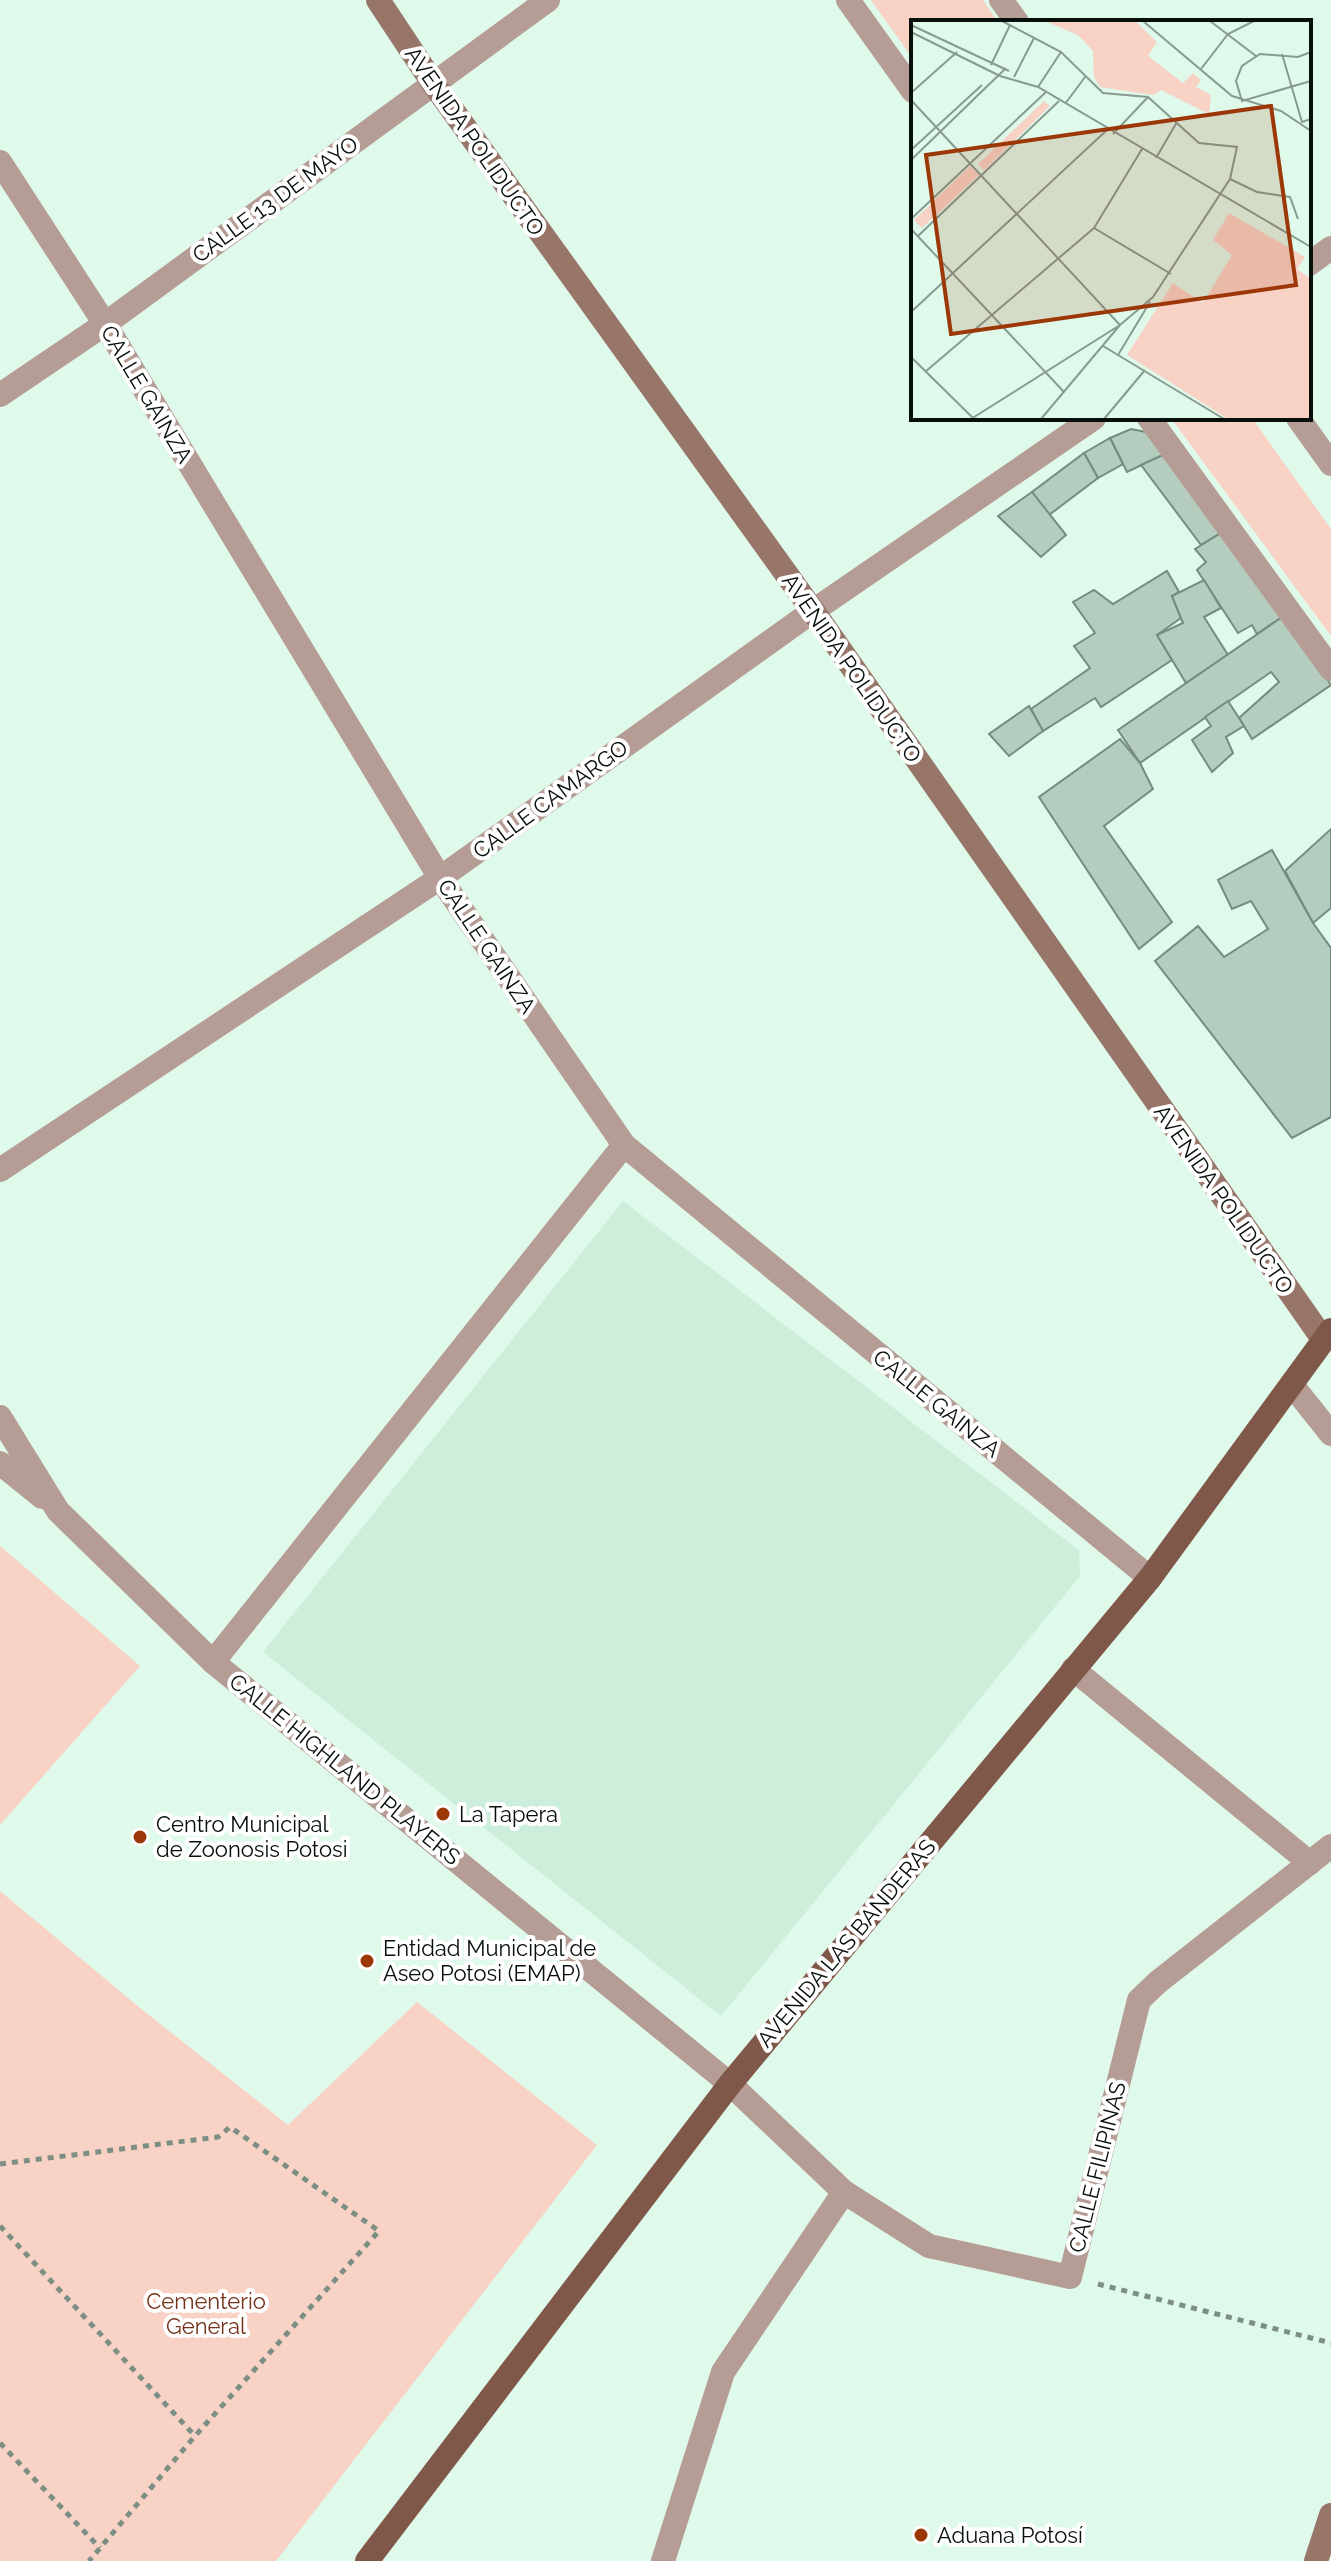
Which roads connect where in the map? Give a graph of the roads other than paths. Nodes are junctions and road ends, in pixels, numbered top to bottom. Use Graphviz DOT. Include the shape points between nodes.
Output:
graph roads {
  1 [pos="378,0"];
  2 [pos="548,0"];
  3 [pos="848,0"];
  4 [pos="1001,0"];
  5 [pos="1016,20"];
  6 [pos="433,83"];
  7 [pos="911,88"];
  8 [pos="0,162"];
  9 [pos="1331,248"];
  10 [pos="1311,263"];
  11 [pos="105,324"];
  12 [pos="0,395"];
  13 [pos="1091,420"];
  14 [pos="1150,420"];
  15 [pos="1299,420"];
  16 [pos="1331,464"];
  17 [pos="813,611"];
  18 [pos="1331,669"];
  19 [pos="440,878"];
  20 [pos="624,1145"];
  21 [pos="0,1170"];
  22 [pos="1327,1334"];
  23 [pos="1292,1385"];
  24 [pos="0,1417"];
  25 [pos="1331,1434"];
  26 [pos="0,1463"];
  27 [pos="58,1511"];
  28 [pos="1150,1578"];
  29 [pos="213,1662"];
  30 [pos="1073,1669"];
  31 [pos="1331,1846"];
  32 [pos="1310,1863"];
  33 [pos="730,2084"];
  34 [pos="844,2192"];
  35 [pos="1331,2515"];
  36 [pos="367,2561"];
  37 [pos="663,2561"];
  38 [pos="1316,2561"];
  1 -- 6 [label="street, AVENIDA POLIDUCTO"];
  2 -- 6 [label="street, CALLE 13 DE MAYO"];
  3 -- 7 [label="street"];
  4 -- 5 [label="street"];
  6 -- 11 [label="street, CALLE 13 DE MAYO"];
  6 -- 17 [label="street, AVENIDA POLIDUCTO"];
  8 -- 11 [label="street, CALLE GAINZA"];
  9 -- 10 [label="street"];
  11 -- 12 [label="street, CALLE 13 DE MAYO"];
  11 -- 19 [label="street, CALLE GAINZA"];
  13 -- 17 [label="street, CALLE CAMARGO"];
  14 -- 18 [label="street"];
  15 -- 16 [label="street"];
  17 -- 19 [label="street, CALLE CAMARGO"];
  17 -- 22 [label="street, AVENIDA POLIDUCTO"];
  19 -- 20 [label="street, CALLE GAINZA"];
  19 -- 21 [label="street, CALLE CAMARGO"];
  20 -- 28 [label="street, CALLE GAINZA"];
  20 -- 29 [label="street"];
  22 -- 23 [label="main road, AVENIDA LAS BANDERAS"];
  23 -- 25 [label="street"];
  23 -- 28 [label="main road, AVENIDA LAS BANDERAS"];
  24 -- 27 [label="street, CALLE HIGHLAND PLAYERS"];
  26 -- 27 [label="street"];
  27 -- 29 [label="street, CALLE HIGHLAND PLAYERS"];
  28 -- 30 [label="main road, AVENIDA LAS BANDERAS"];
  29 -- 33 [label="street, CALLE HIGHLAND PLAYERS"];
  30 -- 32 [label="street"];
  30 -- 33 [label="main road, AVENIDA LAS BANDERAS"];
  31 -- 32 [label="street, CALLE FILIPINAS"];
  32 -- 34 [label="street, CALLE FILIPINAS" via="1139,2000 1070,2277 929,2246"];
  33 -- 34 [label="street, CALLE FILIPINAS"];
  33 -- 36 [label="main road, AVENIDA LAS BANDERAS"];
  34 -- 37 [label="street" via="723,2372"];
  35 -- 38 [label="street"];
}
